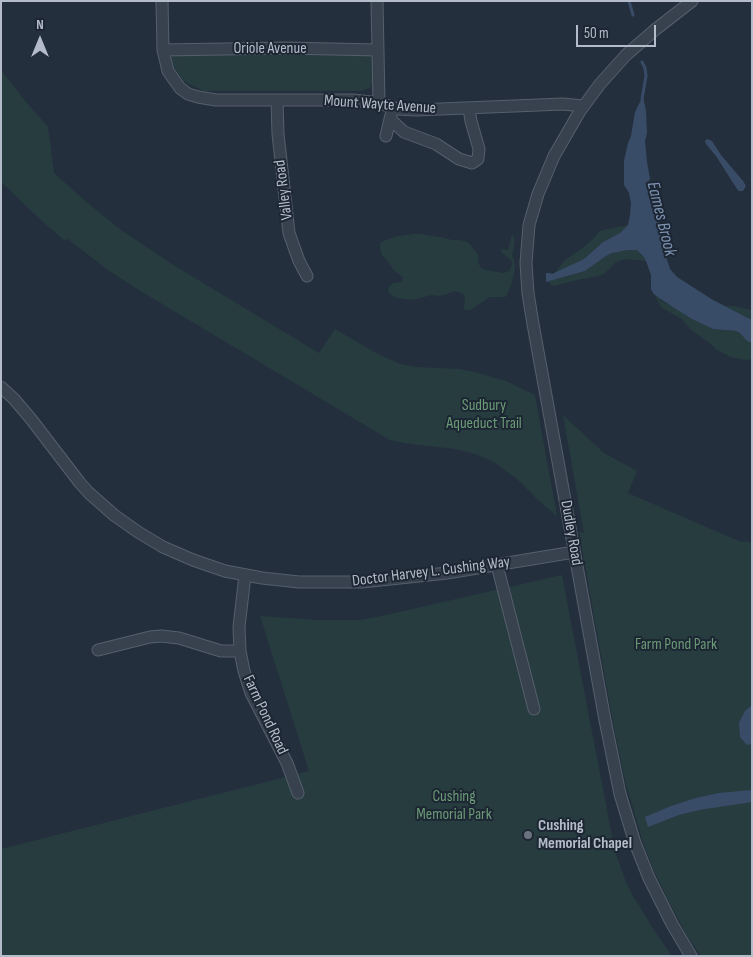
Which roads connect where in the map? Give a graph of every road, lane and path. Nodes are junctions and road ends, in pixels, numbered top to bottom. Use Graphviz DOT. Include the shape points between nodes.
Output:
graph roads {
  1 [pos="162,1"];
  2 [pos="376,1"];
  3 [pos="692,1"];
  4 [pos="163,50"];
  5 [pos="378,50"];
  6 [pos="277,101"];
  7 [pos="379,104"];
  8 [pos="583,106"];
  9 [pos="469,108"];
  10 [pos="391,114"];
  11 [pos="386,136"];
  12 [pos="307,276"];
  13 [pos="1,387"];
  14 [pos="574,552"];
  15 [pos="497,565"];
  16 [pos="245,575"];
  17 [pos="98,650"];
  18 [pos="240,651"];
  19 [pos="534,709"];
  20 [pos="298,793"];
  21 [pos="691,956"];
  1 -- 4 [label="street, Mount Wayte Avenue"];
  2 -- 5 [label="street"];
  3 -- 8 [label="street" via="631,50"];
  4 -- 5 [label="street, Oriole Avenue"];
  4 -- 6 [label="street, Mount Wayte Avenue" via="168,71 188,94 216,100"];
  5 -- 7 [label="street"];
  6 -- 7 [label="street, Mount Wayte Avenue" via="353,100"];
  6 -- 12 [label="street, Valley Road" via="289,233"];
  7 -- 10 [label="street, Mount Wayte Avenue"];
  8 -- 9 [label="street, Mount Wayte Avenue"];
  8 -- 14 [label="street, Dudley Road" via="554,156 538,194 528,232 526,263 530,308"];
  9 -- 10 [label="street, Mount Wayte Avenue"];
  9 -- 10 [label="street" via="479,149 478,160 472,163 404,132"];
  10 -- 11 [label="street"];
  13 -- 16 [label="street, Doctor Harvey L. Cushing Way" via="31,419 85,488 114,515 177,553 208,566"];
  14 -- 15 [label="street, Doctor Harvey L. Cushing Way"];
  14 -- 21 [label="street, Dudley Road" via="607,734 629,827 653,887"];
  15 -- 16 [label="street, Doctor Harvey L. Cushing Way" via="362,582 299,582"];
  15 -- 19 [label="street"];
  16 -- 18 [label="street, Farm Pond Road" via="239,626"];
  17 -- 18 [label="street" via="160,636 179,638 221,651"];
  18 -- 20 [label="street, Farm Pond Road" via="247,682 287,762"];
}
